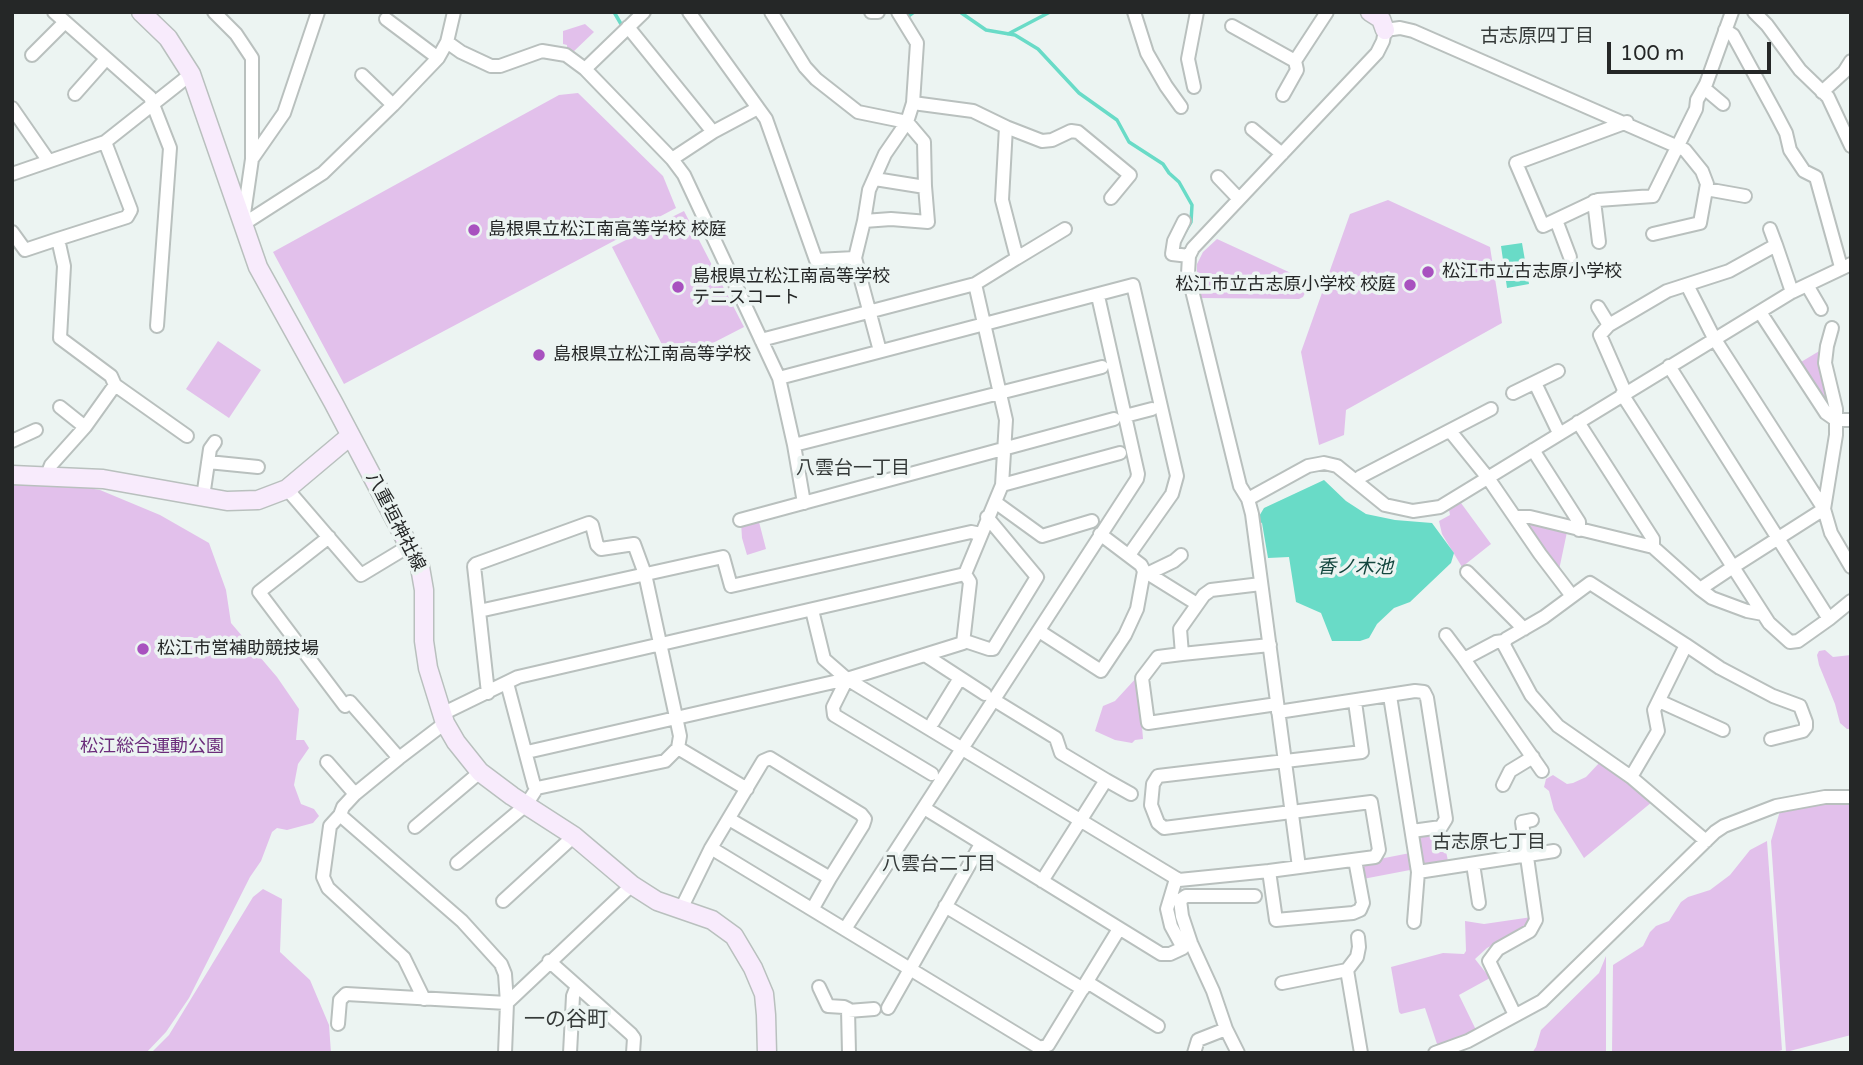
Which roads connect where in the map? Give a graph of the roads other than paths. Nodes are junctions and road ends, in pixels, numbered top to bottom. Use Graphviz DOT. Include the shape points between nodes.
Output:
graph roads {
  1 [pos="54,12"];
  2 [pos="141,12"];
  3 [pos="214,12"];
  4 [pos="318,12"];
  5 [pos="454,12"];
  6 [pos="644,12"];
  7 [pos="690,12"];
  8 [pos="872,12"];
  9 [pos="878,12"];
  10 [pos="1134,12"];
  11 [pos="1197,12"];
  12 [pos="1327,12"];
  13 [pos="1370,12"];
  14 [pos="1732,12"];
  15 [pos="1754,12"];
  16 [pos="773,13"];
  17 [pos="900,16"];
  18 [pos="386,19"];
  19 [pos="65,22"];
  20 [pos="1233,26"];
  21 [pos="628,27"];
  22 [pos="1385,30"];
  23 [pos="1725,30"];
  24 [pos="447,42"];
  25 [pos="32,55"];
  26 [pos="438,58"];
  27 [pos="106,59"];
  28 [pos="1294,61"];
  29 [pos="1851,61"];
  30 [pos="585,69"];
  31 [pos="191,75"];
  32 [pos="362,75"];
  33 [pos="1194,88"];
  34 [pos="1704,88"];
  35 [pos="1822,92"];
  36 [pos="75,94"];
  37 [pos="1283,95"];
  38 [pos="913,103"];
  39 [pos="153,104"];
  40 [pos="1723,104"];
  41 [pos="393,105"];
  42 [pos="1181,107"];
  43 [pos="12,108"];
  44 [pos="758,108"];
  45 [pos="907,122"];
  46 [pos="1626,122"];
  47 [pos="1006,127"];
  48 [pos="1252,129"];
  49 [pos="713,132"];
  50 [pos="105,142"];
  51 [pos="1678,145"];
  52 [pos="1851,146"];
  53 [pos="1282,154"];
  54 [pos="252,159"];
  55 [pos="672,159"];
  56 [pos="48,160"];
  57 [pos="12,174"];
  58 [pos="1218,177"];
  59 [pos="875,179"];
  60 [pos="925,186"];
  61 [pos="1706,189"];
  62 [pos="1745,196"];
  63 [pos="1111,198"];
  64 [pos="1240,199"];
  65 [pos="1594,201"];
  66 [pos="1556,220"];
  67 [pos="863,221"];
  68 [pos="1184,221"];
  69 [pos="242,225"];
  70 [pos="1065,229"];
  71 [pos="1770,229"];
  72 [pos="12,232"];
  73 [pos="1653,234"];
  74 [pos="58,239"];
  75 [pos="1599,242"];
  76 [pos="1776,245"];
  77 [pos="1189,256"];
  78 [pos="1570,257"];
  79 [pos="855,258"];
  80 [pos="1017,258"];
  81 [pos="1846,266"];
  82 [pos="975,284"];
  83 [pos="1687,285"];
  84 [pos="1807,285"];
  85 [pos="1792,292"];
  86 [pos="1098,296"];
  87 [pos="1598,307"];
  88 [pos="1821,309"];
  89 [pos="868,312"];
  90 [pos="1760,312"];
  91 [pos="985,324"];
  92 [pos="1609,325"];
  93 [pos="157,326"];
  94 [pos="1832,328"];
  95 [pos="1714,338"];
  96 [pos="761,340"];
  97 [pos="880,351"];
  98 [pos="1669,366"];
  99 [pos="1102,367"];
  100 [pos="1558,371"];
  101 [pos="779,378"];
  102 [pos="1535,383"];
  103 [pos="115,385"];
  104 [pos="1001,393"];
  105 [pos="1513,393"];
  106 [pos="1624,393"];
  107 [pos="60,407"];
  108 [pos="1152,409"];
  109 [pos="1491,409"];
  110 [pos="1120,418"];
  111 [pos="1836,420"];
  112 [pos="1851,420"];
  113 [pos="1578,422"];
  114 [pos="85,427"];
  115 [pos="36,430"];
  116 [pos="1450,431"];
  117 [pos="1559,433"];
  118 [pos="187,436"];
  119 [pos="350,436"];
  120 [pos="12,441"];
  121 [pos="215,442"];
  122 [pos="794,445"];
  123 [pos="1003,450"];
  124 [pos="1534,450"];
  125 [pos="1120,453"];
  126 [pos="208,462"];
  127 [pos="258,467"];
  128 [pos="12,475"];
  129 [pos="47,475"];
  130 [pos="1360,477"];
  131 [pos="1488,478"];
  132 [pos="1002,485"];
  133 [pos="287,489"];
  134 [pos="203,497"];
  135 [pos="1248,499"];
  136 [pos="995,502"];
  137 [pos="804,503"];
  138 [pos="1824,509"];
  139 [pos="987,517"];
  140 [pos="1516,517"];
  141 [pos="740,520"];
  142 [pos="1092,521"];
  143 [pos="1579,530"];
  144 [pos="981,534"];
  145 [pos="1100,534"];
  146 [pos="329,537"];
  147 [pos="1778,538"];
  148 [pos="410,546"];
  149 [pos="1653,547"];
  150 [pos="1129,555"];
  151 [pos="1181,555"];
  152 [pos="1851,567"];
  153 [pos="1733,568"];
  154 [pos="1145,572"];
  155 [pos="1467,572"];
  156 [pos="645,574"];
  157 [pos="965,574"];
  158 [pos="1261,584"];
  159 [pos="1700,589"];
  160 [pos="1572,596"];
  161 [pos="1851,601"];
  162 [pos="1197,604"];
  163 [pos="812,610"];
  164 [pos="479,611"];
  165 [pos="1763,614"];
  166 [pos="1829,619"];
  167 [pos="1524,629"];
  168 [pos="1039,631"];
  169 [pos="1446,635"];
  170 [pos="965,641"];
  171 [pos="1504,642"];
  172 [pos="1270,645"];
  173 [pos="1686,645"];
  174 [pos="659,646"];
  175 [pos="1182,654"];
  176 [pos="925,655"];
  177 [pos="1464,659"];
  178 [pos="847,678"];
  179 [pos="960,678"];
  180 [pos="507,683"];
  181 [pos="488,693"];
  182 [pos="1390,696"];
  183 [pos="989,697"];
  184 [pos="1355,702"];
  185 [pos="1658,702"];
  186 [pos="1278,708"];
  187 [pos="676,717"];
  188 [pos="444,719"];
  189 [pos="933,722"];
  190 [pos="1723,730"];
  191 [pos="1771,739"];
  192 [pos="678,748"];
  193 [pos="963,749"];
  194 [pos="527,752"];
  195 [pos="1532,757"];
  196 [pos="399,758"];
  197 [pos="1284,759"];
  198 [pos="327,762"];
  199 [pos="1542,771"];
  200 [pos="481,772"];
  201 [pos="932,774"];
  202 [pos="1631,777"];
  203 [pos="1106,780"];
  204 [pos="1503,785"];
  205 [pos="537,788"];
  206 [pos="747,789"];
  207 [pos="355,794"];
  208 [pos="1131,794"];
  209 [pos="1851,797"];
  210 [pos="526,805"];
  211 [pos="924,808"];
  212 [pos="1291,811"];
  213 [pos="340,815"];
  214 [pos="729,819"];
  215 [pos="1080,820"];
  216 [pos="1532,820"];
  217 [pos="415,827"];
  218 [pos="1412,831"];
  219 [pos="574,836"];
  220 [pos="1706,841"];
  221 [pos="981,844"];
  222 [pos="711,848"];
  223 [pos="1554,851"];
  224 [pos="1528,856"];
  225 [pos="1355,860"];
  226 [pos="457,863"];
  227 [pos="1473,864"];
  228 [pos="1299,867"];
  229 [pos="1269,870"];
  230 [pos="1418,872"];
  231 [pos="830,878"];
  232 [pos="1176,879"];
  233 [pos="1042,881"];
  234 [pos="632,885"];
  235 [pos="1255,896"];
  236 [pos="503,901"];
  237 [pos="1479,903"];
  238 [pos="945,906"];
  239 [pos="813,908"];
  240 [pos="681,909"];
  241 [pos="1414,922"];
  242 [pos="845,929"];
  243 [pos="1119,929"];
  244 [pos="1358,937"];
  245 [pos="1187,945"];
  246 [pos="549,961"];
  247 [pos="912,969"];
  248 [pos="1347,970"];
  249 [pos="1282,983"];
  250 [pos="1085,985"];
  251 [pos="577,986"];
  252 [pos="819,987"];
  253 [pos="424,999"];
  254 [pos="507,1003"];
  255 [pos="888,1008"];
  256 [pos="874,1009"];
  257 [pos="848,1011"];
  258 [pos="1515,1015"];
  259 [pos="338,1024"];
  260 [pos="1158,1026"];
  261 [pos="1226,1029"];
  262 [pos="1034,1049"];
  263 [pos="505,1053"];
  264 [pos="570,1053"];
  265 [pos="633,1053"];
  266 [pos="767,1053"];
  267 [pos="849,1053"];
  268 [pos="1194,1053"];
  269 [pos="1238,1053"];
  270 [pos="1361,1053"];
  271 [pos="1435,1053"];
  1 -- 19 [label="street"];
  2 -- 31 [label="main road, 八重垣神社線" via="168,38"];
  3 -- 54 [label="street" via="252,58"];
  4 -- 54 [label="street" via="284,113"];
  5 -- 24 [label="street"];
  6 -- 21 [label="street"];
  7 -- 44 [label="street"];
  8 -- 9 [label="street"];
  10 -- 42 [label="street" via="1147,53"];
  11 -- 33 [label="street" via="1183,59"];
  12 -- 28 [label="street"];
  13 -- 22 [label="main road" via="1381,19"];
  14 -- 23 [label="street"];
  15 -- 35 [label="street"];
  16 -- 45 [label="street" via="805,66 844,102 858,112"];
  17 -- 38 [label="street" via="917,46"];
  18 -- 26 [label="street"];
  19 -- 25 [label="street"];
  19 -- 27 [label="street"];
  20 -- 28 [label="street"];
  21 -- 30 [label="street"];
  21 -- 49 [label="street"];
  22 -- 46 [label="street" via="1413,30"];
  22 -- 53 [label="street" via="1377,53"];
  23 -- 34 [label="street"];
  23 -- 81 [label="street" via="1733,35 1775,112 1790,150 1804,171 1815,177"];
  24 -- 26 [label="street"];
  24 -- 30 [label="street" via="491,66 542,51 566,55"];
  26 -- 41 [label="street"];
  27 -- 36 [label="street"];
  27 -- 39 [label="street"];
  28 -- 37 [label="street" via="1297,70"];
  29 -- 35 [label="street"];
  30 -- 55 [label="street"];
  31 -- 39 [label="street"];
  31 -- 69 [label="main road, 八重垣神社線"];
  32 -- 41 [label="street"];
  34 -- 40 [label="street"];
  34 -- 51 [label="street"];
  35 -- 52 [label="street" via="1832,103"];
  38 -- 45 [label="street"];
  38 -- 47 [label="street" via="972,111"];
  39 -- 50 [label="street"];
  39 -- 93 [label="street" via="170,148"];
  41 -- 69 [label="street" via="323,173"];
  43 -- 56 [label="street"];
  44 -- 49 [label="street"];
  44 -- 79 [label="street" via="766,119 816,260"];
  45 -- 59 [label="street" via="885,154"];
  45 -- 60 [label="street" via="924,142"];
  46 -- 51 [label="street"];
  46 -- 66 [label="street" via="1516,163 1543,226"];
  47 -- 63 [label="street" via="1041,141 1078,132 1135,179"];
  47 -- 80 [label="street" via="1002,200"];
  48 -- 53 [label="street"];
  49 -- 55 [label="street"];
  50 -- 56 [label="street"];
  50 -- 74 [label="street" via="131,210 127,217"];
  51 -- 61 [label="street" via="1702,171"];
  51 -- 65 [label="street" via="1653,196"];
  53 -- 64 [label="street"];
  54 -- 69 [label="street"];
  55 -- 96 [label="street" via="684,175"];
  56 -- 57 [label="street"];
  58 -- 64 [label="street"];
  59 -- 60 [label="street"];
  59 -- 67 [label="street"];
  60 -- 67 [label="street" via="928,222"];
  61 -- 62 [label="street"];
  61 -- 73 [label="street" via="1700,223"];
  64 -- 77 [label="street"];
  65 -- 66 [label="street"];
  65 -- 75 [label="street"];
  66 -- 78 [label="street"];
  67 -- 79 [label="street"];
  68 -- 77 [label="street" via="1171,254"];
  69 -- 119 [label="main road, 八重垣神社線" via="267,287"];
  70 -- 80 [label="street"];
  71 -- 76 [label="street"];
  72 -- 74 [label="street" via="25,250"];
  74 -- 103 [label="street" via="64,266 60,338 111,376"];
  76 -- 83 [label="street" via="1729,271"];
  76 -- 85 [label="street"];
  77 -- 135 [label="street" via="1188,274 1240,486"];
  79 -- 89 [label="street"];
  80 -- 82 [label="street"];
  81 -- 84 [label="street"];
  82 -- 89 [label="street"];
  82 -- 91 [label="street"];
  83 -- 92 [label="street" via="1667,291"];
  83 -- 95 [label="street"];
  84 -- 85 [label="street"];
  84 -- 88 [label="street"];
  85 -- 90 [label="street"];
  86 -- 91 [label="street"];
  86 -- 110 [label="street"];
  86 -- 150 [label="street" via="1133,285 1177,477 1172,494"];
  87 -- 92 [label="street"];
  89 -- 96 [label="street"];
  89 -- 97 [label="street"];
  90 -- 95 [label="street"];
  90 -- 111 [label="street" via="1826,413"];
  91 -- 97 [label="street"];
  91 -- 104 [label="street"];
  92 -- 106 [label="street" via="1600,338"];
  94 -- 111 [label="street" via="1825,363"];
  95 -- 98 [label="street"];
  95 -- 138 [label="street"];
  96 -- 101 [label="street"];
  97 -- 101 [label="street"];
  98 -- 106 [label="street"];
  98 -- 147 [label="street"];
  99 -- 104 [label="street"];
  100 -- 102 [label="street"];
  101 -- 122 [label="street"];
  102 -- 105 [label="street"];
  102 -- 117 [label="street"];
  103 -- 114 [label="street"];
  103 -- 118 [label="street"];
  104 -- 122 [label="street"];
  104 -- 123 [label="street" via="1006,420"];
  106 -- 113 [label="street"];
  106 -- 153 [label="street"];
  107 -- 114 [label="street"];
  108 -- 110 [label="street"];
  109 -- 116 [label="street"];
  110 -- 123 [label="street"];
  110 -- 145 [label="street" via="1138,477"];
  111 -- 112 [label="street"];
  111 -- 138 [label="street"];
  113 -- 117 [label="street"];
  113 -- 149 [label="street" via="1653,539"];
  114 -- 129 [label="street"];
  115 -- 120 [label="street"];
  116 -- 130 [label="street"];
  116 -- 131 [label="street"];
  117 -- 124 [label="street"];
  119 -- 133 [label="main road"];
  119 -- 148 [label="main road, 八重垣神社線"];
  121 -- 126 [label="street"];
  122 -- 137 [label="street"];
  123 -- 132 [label="street"];
  123 -- 137 [label="street"];
  124 -- 131 [label="street"];
  124 -- 143 [label="street" via="1579,522"];
  125 -- 132 [label="street"];
  126 -- 127 [label="street"];
  126 -- 134 [label="street"];
  128 -- 129 [label="main road"];
  129 -- 134 [label="main road"];
  131 -- 135 [label="street" via="1440,507 1413,511 1385,505 1337,466 1317,464"];
  131 -- 140 [label="street"];
  132 -- 136 [label="street"];
  133 -- 134 [label="main road" via="250,500"];
  133 -- 146 [label="street"];
  135 -- 158 [label="street"];
  136 -- 139 [label="street"];
  136 -- 142 [label="street" via="1042,536"];
  137 -- 141 [label="street"];
  138 -- 147 [label="street"];
  138 -- 152 [label="street" via="1831,533"];
  139 -- 144 [label="street"];
  139 -- 170 [label="street" via="1037,577 993,649"];
  140 -- 143 [label="street"];
  140 -- 160 [label="street"];
  143 -- 149 [label="street"];
  144 -- 156 [label="street" via="971,532 731,586 723,557"];
  144 -- 157 [label="street"];
  145 -- 150 [label="street"];
  145 -- 168 [label="street"];
  146 -- 148 [label="street" via="361,575"];
  146 -- 196 [label="street" via="260,592 348,704"];
  147 -- 153 [label="street"];
  147 -- 166 [label="street"];
  148 -- 188 [label="main road, 八重垣神社線" via="423,577 425,655"];
  149 -- 159 [label="street"];
  150 -- 154 [label="street"];
  151 -- 154 [label="street"];
  153 -- 159 [label="street"];
  153 -- 165 [label="street"];
  154 -- 162 [label="street"];
  154 -- 168 [label="street" via="1137,609 1101,671"];
  155 -- 167 [label="street"];
  156 -- 164 [label="street"];
  156 -- 164 [label="street" via="634,544 601,549 589,523 476,564"];
  156 -- 174 [label="street"];
  157 -- 163 [label="street"];
  157 -- 170 [label="street" via="970,582"];
  158 -- 162 [label="street" via="1207,592"];
  158 -- 172 [label="street"];
  159 -- 165 [label="street" via="1712,598"];
  160 -- 167 [label="street"];
  160 -- 173 [label="street" via="1590,583"];
  161 -- 166 [label="street"];
  162 -- 175 [label="street" via="1180,629"];
  163 -- 174 [label="street"];
  163 -- 178 [label="street" via="824,659"];
  164 -- 181 [label="street"];
  165 -- 166 [label="street" via="1794,643"];
  167 -- 171 [label="street"];
  168 -- 183 [label="street"];
  169 -- 177 [label="street"];
  170 -- 176 [label="street"];
  171 -- 177 [label="street"];
  171 -- 202 [label="street" via="1531,695 1558,726"];
  172 -- 175 [label="street"];
  172 -- 186 [label="street"];
  173 -- 185 [label="street"];
  173 -- 191 [label="street" via="1731,674 1800,706 1806,722 1803,731"];
  174 -- 180 [label="street"];
  174 -- 187 [label="street"];
  175 -- 186 [label="street" via="1158,657 1142,678 1143,723"];
  176 -- 178 [label="street"];
  176 -- 179 [label="street"];
  177 -- 195 [label="street"];
  178 -- 187 [label="street"];
  178 -- 193 [label="street"];
  178 -- 201 [label="street" via="833,707 834,715"];
  179 -- 183 [label="street"];
  179 -- 189 [label="street"];
  180 -- 181 [label="street"];
  180 -- 194 [label="street"];
  181 -- 188 [label="street"];
  182 -- 184 [label="street"];
  182 -- 218 [label="street"];
  182 -- 218 [label="street" via="1415,691 1426,694 1444,803 1444,825"];
  183 -- 193 [label="street"];
  183 -- 203 [label="street" via="1056,738 1061,753"];
  184 -- 186 [label="street"];
  184 -- 197 [label="street" via="1362,751"];
  185 -- 190 [label="street"];
  185 -- 202 [label="street" via="1654,710 1658,731"];
  186 -- 197 [label="street"];
  187 -- 192 [label="street"];
  187 -- 194 [label="street"];
  188 -- 196 [label="street"];
  188 -- 200 [label="main road, 八重垣神社線" via="461,751"];
  192 -- 205 [label="street" via="665,761"];
  192 -- 206 [label="street"];
  193 -- 211 [label="street"];
  193 -- 215 [label="street"];
  194 -- 205 [label="street"];
  195 -- 199 [label="street"];
  195 -- 204 [label="street" via="1510,771"];
  196 -- 207 [label="street"];
  197 -- 212 [label="street"];
  197 -- 212 [label="street" via="1158,776 1151,805 1164,828"];
  198 -- 207 [label="street"];
  200 -- 210 [label="main road, 八重垣神社線"];
  200 -- 217 [label="street"];
  202 -- 220 [label="street"];
  203 -- 208 [label="street"];
  203 -- 215 [label="street"];
  205 -- 210 [label="street"];
  206 -- 214 [label="street"];
  206 -- 231 [label="street" via="763,761 770,758 863,816 863,825"];
  207 -- 213 [label="street"];
  209 -- 220 [label="street" via="1776,806 1724,826"];
  210 -- 219 [label="main road, 八重垣神社線"];
  210 -- 226 [label="street"];
  211 -- 221 [label="street"];
  211 -- 242 [label="street"];
  212 -- 225 [label="street" via="1371,802 1379,850 1375,856"];
  212 -- 228 [label="street"];
  213 -- 253 [label="street" via="330,826 325,885 404,958"];
  213 -- 254 [label="street" via="462,921 501,964"];
  214 -- 222 [label="street"];
  214 -- 231 [label="street"];
  215 -- 232 [label="street"];
  215 -- 233 [label="street"];
  216 -- 224 [label="street" via="1522,821"];
  218 -- 230 [label="street"];
  219 -- 234 [label="main road, 八重垣神社線"];
  219 -- 236 [label="street"];
  220 -- 258 [label="street" via="1542,1001"];
  221 -- 233 [label="street"];
  221 -- 238 [label="street"];
  222 -- 239 [label="street"];
  222 -- 240 [label="street"];
  223 -- 224 [label="street"];
  224 -- 227 [label="street"];
  224 -- 258 [label="street" via="1534,926 1498,949 1489,961"];
  225 -- 228 [label="street"];
  225 -- 229 [label="street" via="1363,903 1353,913 1276,920"];
  227 -- 230 [label="street"];
  227 -- 237 [label="street"];
  228 -- 229 [label="street"];
  229 -- 232 [label="street"];
  230 -- 241 [label="street"];
  231 -- 239 [label="street"];
  232 -- 245 [label="street" via="1167,909 1171,926"];
  233 -- 243 [label="street"];
  234 -- 240 [label="main road, 八重垣神社線"];
  234 -- 246 [label="street"];
  235 -- 245 [label="street" via="1182,897"];
  238 -- 247 [label="street"];
  238 -- 250 [label="street"];
  239 -- 242 [label="street"];
  240 -- 266 [label="main road, 八重垣神社線" via="718,923 738,942 764,995"];
  242 -- 247 [label="street"];
  243 -- 245 [label="street" via="1161,954"];
  243 -- 250 [label="street"];
  244 -- 248 [label="street" via="1357,957"];
  245 -- 261 [label="street" via="1213,991"];
  246 -- 251 [label="street"];
  246 -- 254 [label="street"];
  247 -- 255 [label="street"];
  247 -- 262 [label="street"];
  248 -- 249 [label="street"];
  248 -- 270 [label="street"];
  250 -- 260 [label="street"];
  250 -- 262 [label="street" via="1048,1045"];
  251 -- 264 [label="street"];
  251 -- 265 [label="street" via="631,1034"];
  252 -- 257 [label="street" via="828,1006"];
  253 -- 254 [label="street"];
  253 -- 259 [label="street" via="343,995"];
  254 -- 263 [label="street"];
  256 -- 257 [label="street"];
  257 -- 267 [label="street"];
  258 -- 271 [label="street"];
  261 -- 268 [label="street" via="1198,1040"];
  261 -- 269 [label="street"];
}
